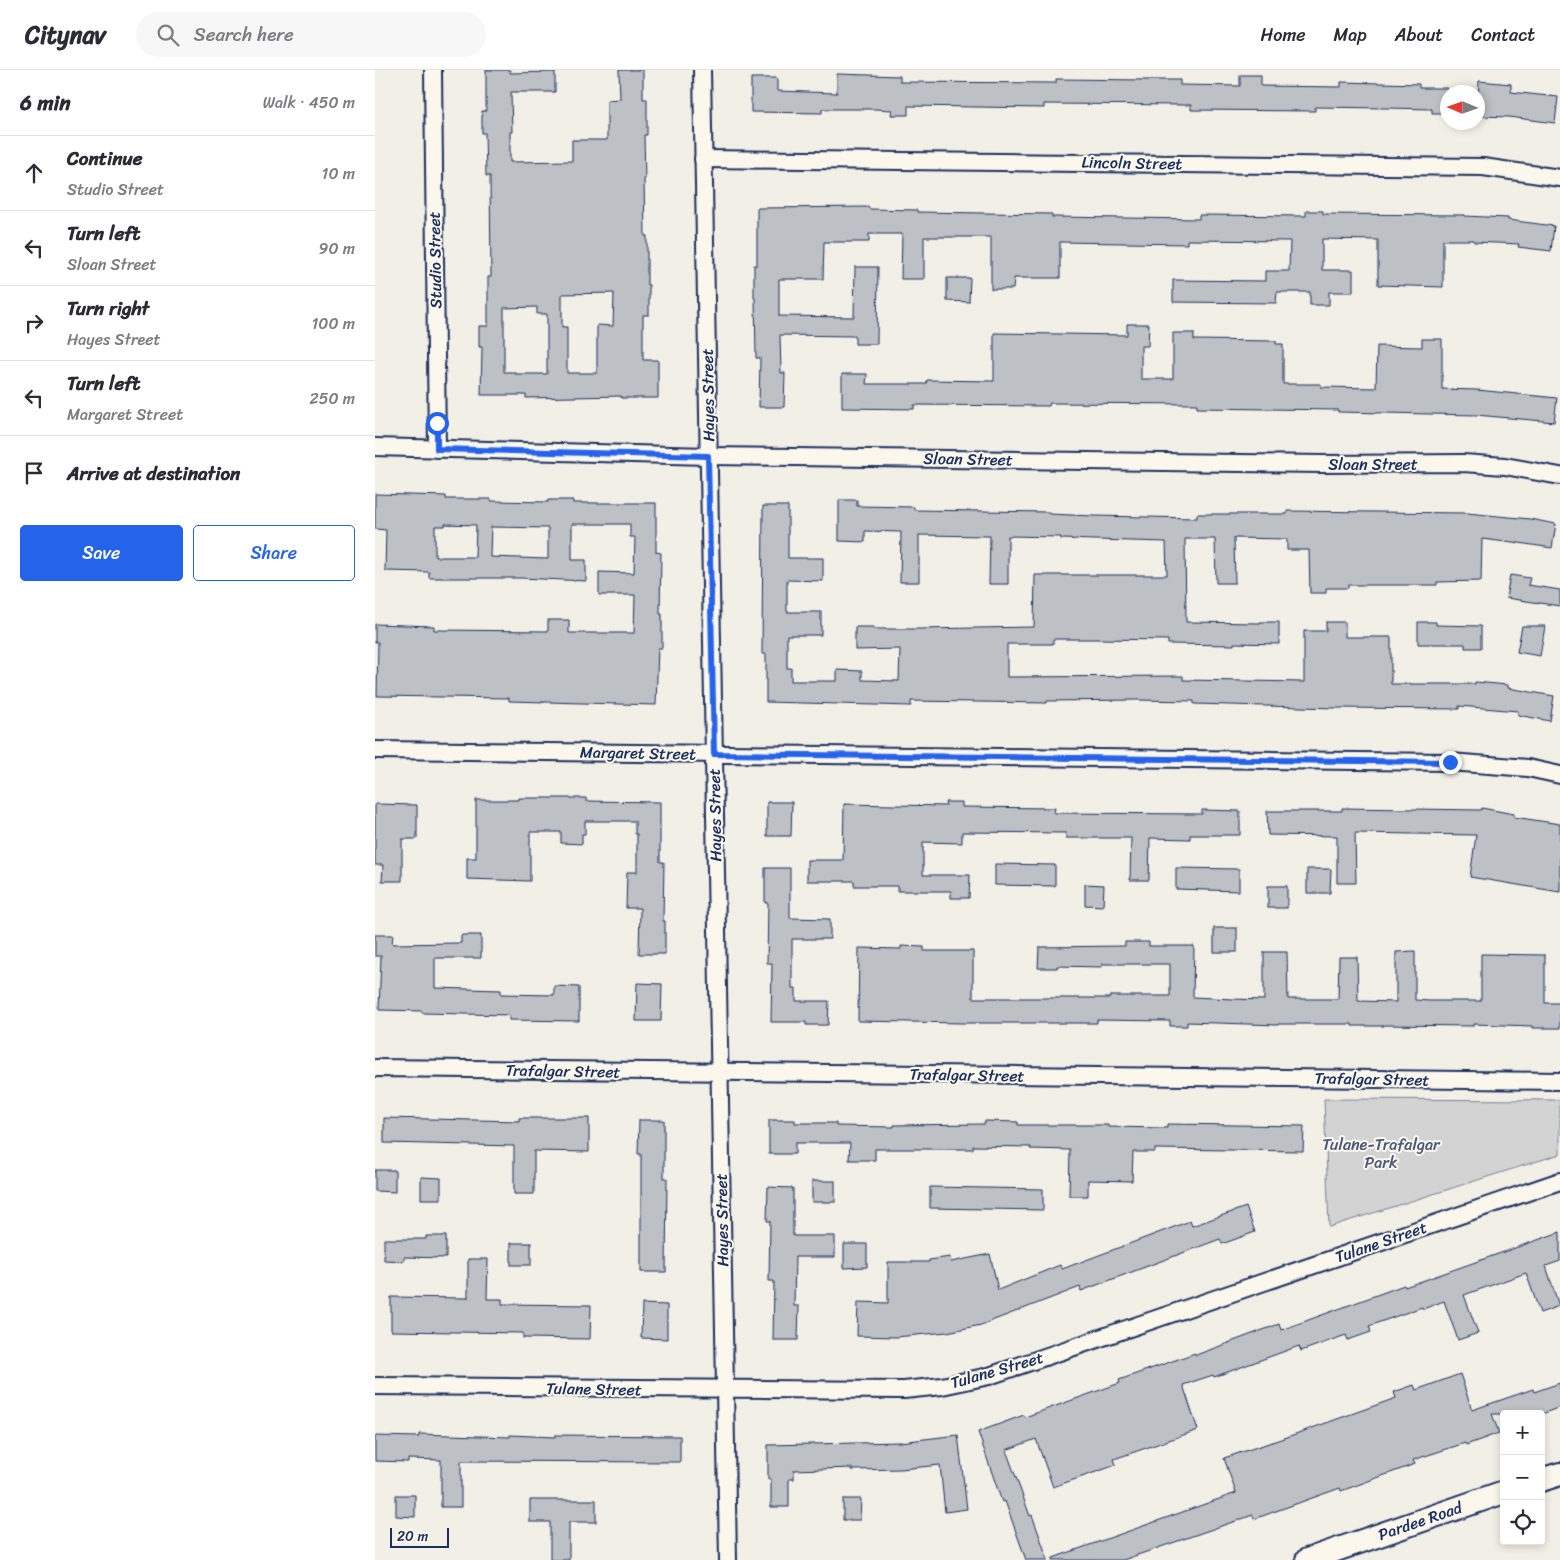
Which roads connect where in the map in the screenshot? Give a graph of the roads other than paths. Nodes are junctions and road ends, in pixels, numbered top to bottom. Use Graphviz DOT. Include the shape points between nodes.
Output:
graph roads {
  1 [pos="433,70"];
  2 [pos="702,70"];
  3 [pos="703,159"];
  4 [pos="1560,178"];
  5 [pos="375,447"];
  6 [pos="437,449"];
  7 [pos="708,456"];
  8 [pos="1560,476"];
  9 [pos="375,750"];
  10 [pos="714,754"];
  11 [pos="1560,775"];
  12 [pos="375,1068"];
  13 [pos="720,1072"];
  14 [pos="1560,1081"];
  15 [pos="1560,1181"];
  16 [pos="375,1386"];
  17 [pos="725,1390"];
  18 [pos="1560,1474"];
  19 [pos="1545,1479"];
  20 [pos="1500,1493"];
  21 [pos="728,1560"];
  22 [pos="1307,1560"];
  1 -- 6 [label="street, Studio Street"];
  2 -- 3 [label="street, Hayes Street"];
  3 -- 4 [label="street, Lincoln Street" via="1483,167"];
  3 -- 7 [label="street, Hayes Street"];
  5 -- 6 [label="street, Sloan Street"];
  6 -- 7 [label="street, Sloan Street"];
  7 -- 8 [label="street, Sloan Street" via="1463,463 1505,466"];
  7 -- 10 [label="street, Hayes Street"];
  9 -- 10 [label="street, Margaret Street"];
  10 -- 11 [label="street, Margaret Street" via="1450,762 1528,768"];
  10 -- 13 [label="street, Hayes Street"];
  12 -- 13 [label="street, Trafalgar Street"];
  13 -- 14 [label="street, Trafalgar Street"];
  13 -- 17 [label="street, Hayes Street"];
  15 -- 17 [label="street, Tulane Street" via="989,1376 904,1390"];
  16 -- 17 [label="street, Tulane Street"];
  17 -- 21 [label="street, Hayes Street"];
  18 -- 19 [label="main road"];
  20 -- 22 [label="main road, Pardee Road"];
}
